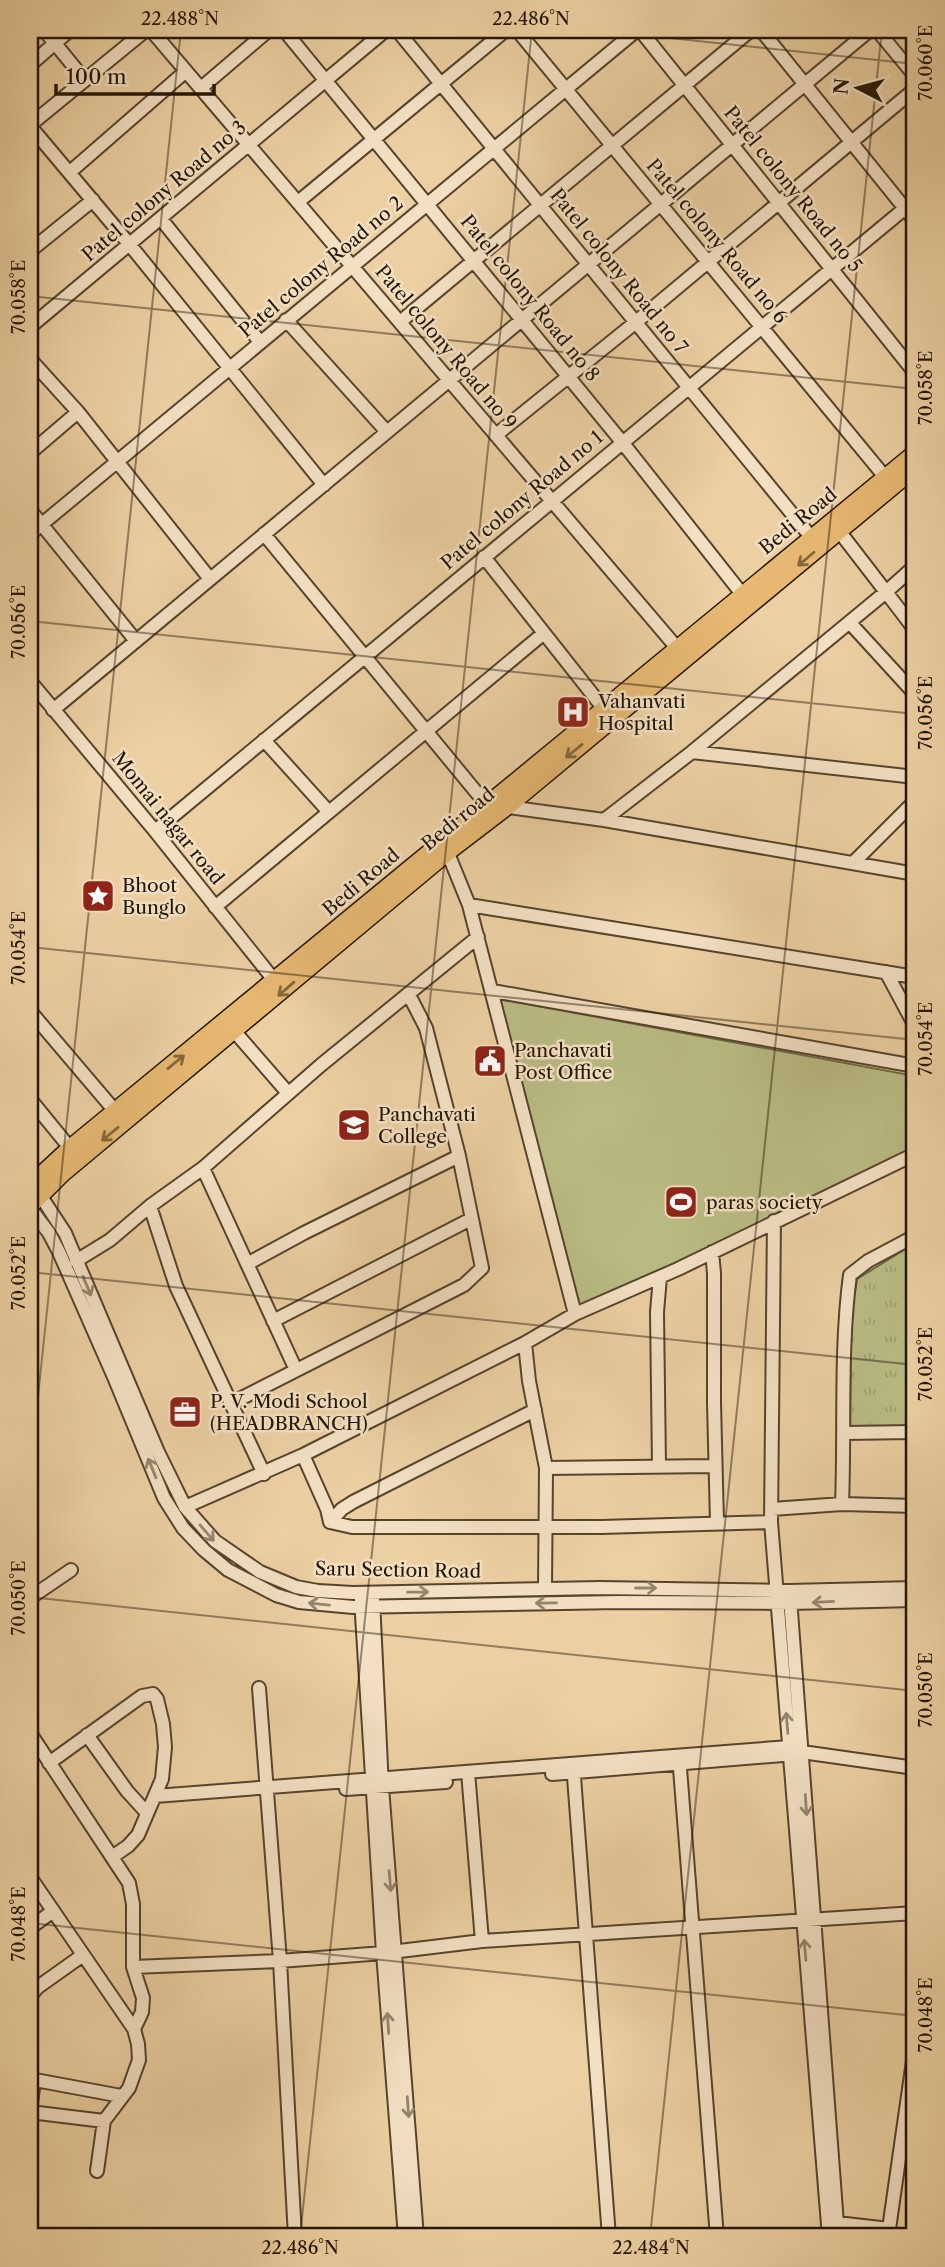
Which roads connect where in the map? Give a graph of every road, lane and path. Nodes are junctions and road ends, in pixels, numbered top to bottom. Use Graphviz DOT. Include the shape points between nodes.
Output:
graph roads {
  1 [pos="44,30"];
  2 [pos="70,30"];
  3 [pos="148,30"];
  4 [pos="269,30"];
  5 [pos="284,30"];
  6 [pos="386,30"];
  7 [pos="397,30"];
  8 [pos="506,30"];
  9 [pos="517,30"];
  10 [pos="638,30"];
  11 [pos="751,30"];
  12 [pos="761,30"];
  13 [pos="870,30"];
  14 [pos="877,30"];
  15 [pos="54,43"];
  16 [pos="30,65"];
  17 [pos="186,71"];
  18 [pos="915,76"];
  19 [pos="84,79"];
  20 [pos="326,80"];
  21 [pos="441,84"];
  22 [pos="684,84"];
  23 [pos="805,85"];
  24 [pos="201,88"];
  25 [pos="566,89"];
  26 [pos="915,89"];
  27 [pos="30,126"];
  28 [pos="375,140"];
  29 [pos="852,143"];
  30 [pos="249,145"];
  31 [pos="733,145"];
  32 [pos="613,146"];
  33 [pos="494,148"];
  34 [pos="70,172"];
  35 [pos="93,200"];
  36 [pos="298,202"];
  37 [pos="779,202"];
  38 [pos="427,204"];
  39 [pos="662,204"];
  40 [pos="910,204"];
  41 [pos="541,205"];
  42 [pos="161,219"];
  43 [pos="915,221"];
  44 [pos="130,245"];
  45 [pos="30,251"];
  46 [pos="708,260"];
  47 [pos="474,261"];
  48 [pos="589,264"];
  49 [pos="352,266"];
  50 [pos="832,268"];
  51 [pos="286,320"];
  52 [pos="522,320"];
  53 [pos="400,322"];
  54 [pos="636,322"];
  55 [pos="762,326"];
  56 [pos="30,327"];
  57 [pos="260,342"];
  58 [pos="30,359"];
  59 [pos="228,368"];
  60 [pos="915,373"];
  61 [pos="569,377"];
  62 [pos="449,380"];
  63 [pos="690,387"];
  64 [pos="78,412"];
  65 [pos="387,432"];
  66 [pos="496,436"];
  67 [pos="622,442"];
  68 [pos="30,453"];
  69 [pos="915,453"];
  70 [pos="117,462"];
  71 [pos="915,468"];
  72 [pos="885,477"];
  73 [pos="324,485"];
  74 [pos="552,501"];
  75 [pos="30,510"];
  76 [pos="42,524"];
  77 [pos="839,531"];
  78 [pos="30,534"];
  79 [pos="264,534"];
  80 [pos="811,537"];
  81 [pos="484,557"];
  82 [pos="915,566"];
  83 [pos="210,579"];
  84 [pos="886,592"];
  85 [pos="743,594"];
  86 [pos="850,623"];
  87 [pos="915,630"];
  88 [pos="544,633"];
  89 [pos="136,641"];
  90 [pos="682,654"];
  91 [pos="366,656"];
  92 [pos="30,681"];
  93 [pos="915,694"];
  94 [pos="604,709"];
  95 [pos="53,710"];
  96 [pos="426,730"];
  97 [pos="264,740"];
  98 [pos="692,752"];
  99 [pos="915,777"];
  100 [pos="915,801"];
  101 [pos="486,804"];
  102 [pos="508,806"];
  103 [pos="328,811"];
  104 [pos="604,820"];
  105 [pos="155,831"];
  106 [pos="445,847"];
  107 [pos="853,863"];
  108 [pos="915,874"];
  109 [pos="469,905"];
  110 [pos="215,907"];
  111 [pos="478,937"];
  112 [pos="886,972"];
  113 [pos="915,977"];
  114 [pos="274,981"];
  115 [pos="493,991"];
  116 [pos="409,995"];
  117 [pos="31,1016"];
  118 [pos="915,1026"];
  119 [pos="235,1032"];
  120 [pos="915,1066"];
  121 [pos="288,1093"];
  122 [pos="30,1099"];
  123 [pos="115,1111"];
  124 [pos="70,1148"];
  125 [pos="915,1154"];
  126 [pos="459,1156"];
  127 [pos="203,1168"];
  128 [pos="32,1195"];
  129 [pos="150,1206"];
  130 [pos="471,1219"];
  131 [pos="774,1221"];
  132 [pos="915,1236"];
  133 [pos="712,1252"];
  134 [pos="76,1261"];
  135 [pos="247,1264"];
  136 [pos="660,1277"];
  137 [pos="575,1314"];
  138 [pos="273,1321"];
  139 [pos="525,1343"];
  140 [pos="296,1370"];
  141 [pos="232,1403"];
  142 [pos="535,1410"];
  143 [pos="915,1432"];
  144 [pos="844,1433"];
  145 [pos="303,1455"];
  146 [pos="659,1466"];
  147 [pos="714,1466"];
  148 [pos="546,1468"];
  149 [pos="264,1474"];
  150 [pos="842,1504"];
  151 [pos="915,1506"];
  152 [pos="185,1507"];
  153 [pos="771,1516"];
  154 [pos="330,1522"];
  155 [pos="717,1523"];
  156 [pos="545,1527"];
  157 [pos="71,1570"];
  158 [pos="915,1588"];
  159 [pos="545,1590"];
  160 [pos="367,1593"];
  161 [pos="783,1597"];
  162 [pos="30,1598"];
  163 [pos="915,1600"];
  164 [pos="367,1607"];
  165 [pos="161,1688"];
  166 [pos="259,1688"];
  167 [pos="148,1693"];
  168 [pos="30,1733"];
  169 [pos="87,1735"];
  170 [pos="794,1752"];
  171 [pos="679,1759"];
  172 [pos="49,1763"];
  173 [pos="574,1768"];
  174 [pos="915,1768"];
  175 [pos="468,1776"];
  176 [pos="377,1783"];
  177 [pos="269,1791"];
  178 [pos="151,1804"];
  179 [pos="112,1857"];
  180 [pos="30,1877"];
  181 [pos="53,1911"];
  182 [pos="915,1913"];
  183 [pos="808,1919"];
  184 [pos="30,1928"];
  185 [pos="692,1928"];
  186 [pos="587,1933"];
  187 [pos="482,1941"];
  188 [pos="389,1952"];
  189 [pos="83,1955"];
  190 [pos="280,1961"];
  191 [pos="133,1967"];
  192 [pos="30,1996"];
  193 [pos="134,2029"];
  194 [pos="915,2047"];
  195 [pos="32,2079"];
  196 [pos="121,2096"];
  197 [pos="104,2121"];
  198 [pos="97,2171"];
  199 [pos="837,2223"];
  200 [pos="888,2233"];
  201 [pos="295,2237"];
  202 [pos="405,2237"];
  203 [pos="417,2237"];
  204 [pos="610,2237"];
  205 [pos="718,2237"];
  206 [pos="829,2237"];
  207 [pos="838,2237"];
  1 -- 15 [label="street"];
  2 -- 15 [label="street"];
  3 -- 17 [label="street, Patel colony Road no 9"];
  3 -- 19 [label="street"];
  4 -- 24 [label="street"];
  5 -- 20 [label="street, Patel colony Road no 8"];
  6 -- 20 [label="street, Patel colony Road no 3"];
  7 -- 21 [label="street, Patel colony Road no 7"];
  8 -- 21 [label="street"];
  9 -- 25 [label="street, Patel colony Road no 6"];
  10 -- 22 [label="street, Patel colony Road no 5"];
  10 -- 25 [label="street, Patel colony Road no 2"];
  11 -- 22 [label="street"];
  12 -- 23 [label="street"];
  13 -- 23 [label="street"];
  14 -- 18 [label="street"];
  15 -- 16 [label="street"];
  15 -- 19 [label="street"];
  17 -- 24 [label="street, Patel colony Road no 9"];
  17 -- 34 [label="street"];
  19 -- 27 [label="street"];
  20 -- 28 [label="street, Patel colony Road no 8"];
  20 -- 30 [label="street, Patel colony Road no 3"];
  21 -- 28 [label="street"];
  21 -- 33 [label="street, Patel colony Road no 7"];
  22 -- 31 [label="street, Patel colony Road no 5"];
  22 -- 32 [label="street"];
  23 -- 29 [label="street"];
  23 -- 31 [label="street"];
  24 -- 30 [label="street, Patel colony Road no 9"];
  25 -- 32 [label="street, Patel colony Road no 6"];
  25 -- 33 [label="street, Patel colony Road no 2"];
  26 -- 29 [label="street"];
  27 -- 34 [label="street"];
  28 -- 36 [label="street"];
  28 -- 38 [label="street, Patel colony Road no 8"];
  29 -- 37 [label="street"];
  29 -- 40 [label="street"];
  30 -- 36 [label="street, Patel colony Road no 9"];
  30 -- 42 [label="street, Patel colony Road no 3"];
  31 -- 37 [label="street, Patel colony Road no 5"];
  31 -- 39 [label="street"];
  32 -- 39 [label="street, Patel colony Road no 6"];
  32 -- 41 [label="street"];
  33 -- 38 [label="street, Patel colony Road no 2"];
  33 -- 41 [label="street, Patel colony Road no 7"];
  34 -- 35 [label="street"];
  35 -- 44 [label="street"];
  35 -- 45 [label="street"];
  36 -- 49 [label="street, Patel colony Road no 9"];
  37 -- 46 [label="street"];
  37 -- 50 [label="street, Patel colony Road no 5"];
  38 -- 47 [label="street, Patel colony Road no 8"];
  38 -- 49 [label="street, Patel colony Road no 2"];
  39 -- 46 [label="street, Patel colony Road no 6"];
  39 -- 48 [label="street"];
  40 -- 43 [label="street"];
  40 -- 50 [label="street, Patel colony Road no 1"];
  41 -- 47 [label="street"];
  41 -- 48 [label="street, Patel colony Road no 7"];
  42 -- 44 [label="street, Patel colony Road no 3"];
  42 -- 57 [label="street"];
  44 -- 56 [label="street, Patel colony Road no 3"];
  44 -- 59 [label="street"];
  46 -- 54 [label="street"];
  46 -- 55 [label="street, Patel colony Road no 6"];
  47 -- 52 [label="street, Patel colony Road no 8"];
  47 -- 53 [label="street"];
  48 -- 52 [label="street"];
  48 -- 54 [label="street, Patel colony Road no 7"];
  49 -- 51 [label="street, Patel colony Road no 2"];
  49 -- 53 [label="street, Patel colony Road no 9"];
  50 -- 55 [label="street, Patel colony Road no 1"];
  50 -- 60 [label="street, Patel colony Road no 5"];
  51 -- 57 [label="street, Patel colony Road no 2"];
  51 -- 65 [label="street"];
  52 -- 61 [label="street, Patel colony Road no 8"];
  52 -- 62 [label="street"];
  53 -- 62 [label="street, Patel colony Road no 9"];
  54 -- 61 [label="street"];
  54 -- 63 [label="street, Patel colony Road no 7"];
  55 -- 63 [label="street, Patel colony Road no 1"];
  55 -- 72 [label="street, Patel colony Road no 6"];
  57 -- 59 [label="street, Patel colony Road no 2"];
  58 -- 64 [label="street"];
  59 -- 70 [label="street, Patel colony Road no 2"];
  59 -- 73 [label="street"];
  61 -- 66 [label="street"];
  61 -- 67 [label="street, Patel colony Road no 8"];
  62 -- 65 [label="street"];
  62 -- 66 [label="street, Patel colony Road no 9"];
  63 -- 67 [label="street, Patel colony Road no 1"];
  63 -- 80 [label="street, Patel colony Road no 7"];
  64 -- 68 [label="street"];
  64 -- 70 [label="street"];
  65 -- 73 [label="street"];
  66 -- 74 [label="street, Patel colony Road no 9"];
  67 -- 74 [label="street, Patel colony Road no 1"];
  67 -- 85 [label="street, Patel colony Road no 8"];
  69 -- 72 [label="main road, Bedi Road"];
  70 -- 76 [label="street, Patel colony Road no 2"];
  70 -- 83 [label="street"];
  71 -- 77 [label="main road, Bedi road"];
  72 -- 80 [label="main road, Bedi Road"];
  73 -- 79 [label="street"];
  74 -- 81 [label="street, Patel colony Road no 1"];
  74 -- 90 [label="street, Patel colony Road no 9"];
  75 -- 76 [label="street"];
  76 -- 78 [label="street, Patel colony Road no 2"];
  76 -- 89 [label="street"];
  77 -- 84 [label="street"];
  77 -- 90 [label="main road, Bedi road, one-way"];
  79 -- 83 [label="street"];
  79 -- 91 [label="street"];
  80 -- 85 [label="main road, Bedi Road"];
  81 -- 88 [label="street"];
  81 -- 91 [label="street, Patel colony Road no 1"];
  82 -- 84 [label="street"];
  83 -- 89 [label="street"];
  84 -- 86 [label="street"];
  84 -- 87 [label="street"];
  85 -- 90 [label="main road, Bedi Road"];
  86 -- 93 [label="street"];
  86 -- 98 [label="street"];
  88 -- 94 [label="street"];
  88 -- 96 [label="street"];
  89 -- 95 [label="street"];
  90 -- 94 [label="main road, Bedi Road"];
  90 -- 102 [label="main road, Bedi road, one-way"];
  91 -- 96 [label="street"];
  91 -- 97 [label="street, Patel colony Road no 1"];
  92 -- 95 [label="street, Momai nagar road"];
  94 -- 101 [label="main road, Bedi Road"];
  95 -- 105 [label="street, Momai nagar road"];
  96 -- 101 [label="street"];
  96 -- 103 [label="street"];
  97 -- 103 [label="street"];
  97 -- 105 [label="street, Patel colony Road no 1"];
  98 -- 99 [label="street"];
  98 -- 104 [label="street"];
  100 -- 107 [label="street"];
  101 -- 102 [label="street"];
  101 -- 106 [label="main road, Bedi Road"];
  102 -- 104 [label="street"];
  102 -- 106 [label="main road, Bedi road"];
  103 -- 110 [label="street"];
  104 -- 107 [label="street"];
  105 -- 110 [label="street, Momai nagar road"];
  106 -- 109 [label="street"];
  106 -- 114 [label="main road, Bedi Road"];
  106 -- 119 [label="main road, Bedi road, one-way"];
  107 -- 108 [label="street"];
  109 -- 111 [label="street"];
  109 -- 112 [label="street"];
  110 -- 114 [label="street, Momai nagar road"];
  111 -- 115 [label="street"];
  111 -- 116 [label="street"];
  112 -- 113 [label="street"];
  112 -- 118 [label="street"];
  123 -- 114 [label="main road, Bedi Road, one-way"];
  115 -- 120 [label="street"];
  115 -- 137 [label="street"];
  116 -- 121 [label="street"];
  116 -- 126 [label="street" via="426,1028"];
  117 -- 123 [label="street"];
  119 -- 121 [label="street"];
  119 -- 128 [label="main road, Bedi road, one-way"];
  121 -- 127 [label="street"];
  122 -- 124 [label="street"];
  123 -- 124 [label="main road, Bedi Road"];
  124 -- 128 [label="main road, Bedi Road"];
  125 -- 131 [label="street"];
  126 -- 130 [label="street"];
  126 -- 135 [label="street"];
  127 -- 129 [label="street"];
  127 -- 135 [label="street"];
  128 -- 134 [label="street, Saru Section Road" via="65,1233"];
  164 -- 128 [label="street, Saru Section Road, one-way" via="299,1602 276,1595 228,1570 183,1528 164,1498"];
  129 -- 134 [label="street"];
  129 -- 141 [label="street" via="176,1286"];
  130 -- 138 [label="street"];
  130 -- 140 [label="street" via="482,1268 464,1286"];
  131 -- 133 [label="street"];
  131 -- 153 [label="street"];
  132 -- 144 [label="street" via="850,1275 844,1319"];
  133 -- 136 [label="street"];
  133 -- 147 [label="street"];
  134 -- 152 [label="street, Saru Section Road, one-way"];
  135 -- 138 [label="street"];
  136 -- 137 [label="street"];
  136 -- 146 [label="street"];
  137 -- 139 [label="street"];
  138 -- 140 [label="street"];
  139 -- 142 [label="street"];
  139 -- 145 [label="street"];
  140 -- 141 [label="street"];
  141 -- 149 [label="street"];
  142 -- 148 [label="street"];
  142 -- 154 [label="street" via="353,1502"];
  143 -- 144 [label="street"];
  144 -- 150 [label="street"];
  145 -- 149 [label="street"];
  145 -- 154 [label="street"];
  146 -- 147 [label="street"];
  146 -- 148 [label="street"];
  147 -- 155 [label="street"];
  148 -- 156 [label="street"];
  149 -- 152 [label="street"];
  150 -- 151 [label="street"];
  150 -- 153 [label="street"];
  152 -- 160 [label="street, Saru Section Road, one-way" via="215,1541 269,1577 318,1591"];
  153 -- 155 [label="street"];
  153 -- 161 [label="street"];
  154 -- 156 [label="street" via="352,1527"];
  155 -- 156 [label="street"];
  156 -- 159 [label="street"];
  157 -- 162 [label="street"];
  158 -- 161 [label="street, Saru Section Road"];
  160 -- 159 [label="street, Saru Section Road, one-way"];
  159 -- 161 [label="street, Saru Section Road, one-way" via="600,1588"];
  160 -- 164 [label="street"];
  163 -- 161 [label="street, Saru Section Road, one-way"];
  161 -- 164 [label="street, Saru Section Road, one-way"];
  161 -- 170 [label="street"];
  164 -- 176 [label="street"];
  165 -- 167 [label="street"];
  166 -- 177 [label="street"];
  167 -- 169 [label="street"];
  167 -- 178 [label="street" via="157,1699 163,1724 164,1766"];
  168 -- 172 [label="street"];
  169 -- 172 [label="street"];
  169 -- 178 [label="street" via="127,1791"];
  170 -- 171 [label="street"];
  170 -- 174 [label="street"];
  170 -- 183 [label="street"];
  171 -- 173 [label="street"];
  171 -- 185 [label="street"];
  172 -- 179 [label="street"];
  173 -- 175 [label="street"];
  173 -- 186 [label="street"];
  175 -- 176 [label="street"];
  175 -- 187 [label="street"];
  176 -- 177 [label="street"];
  176 -- 188 [label="street"];
  177 -- 178 [label="street"];
  177 -- 190 [label="street"];
  178 -- 179 [label="street" via="138,1836"];
  179 -- 191 [label="street" via="130,1883"];
  180 -- 181 [label="street"];
  181 -- 184 [label="street"];
  181 -- 189 [label="street"];
  182 -- 183 [label="street"];
  183 -- 185 [label="street"];
  183 -- 199 [label="street"];
  206 -- 183 [label="street, one-way"];
  185 -- 186 [label="street"];
  185 -- 205 [label="street"];
  186 -- 187 [label="street"];
  186 -- 204 [label="street"];
  187 -- 188 [label="street"];
  188 -- 190 [label="street"];
  202 -- 188 [label="street, one-way"];
  188 -- 203 [label="street, one-way"];
  189 -- 192 [label="street"];
  189 -- 193 [label="street"];
  190 -- 191 [label="street"];
  190 -- 201 [label="street"];
  191 -- 193 [label="street" via="144,2005"];
  193 -- 196 [label="street" via="139,2060 134,2078"];
  194 -- 200 [label="street"];
  195 -- 196 [label="street"];
  195 -- 197 [label="street" via="30,2112"];
  196 -- 197 [label="street"];
  197 -- 198 [label="street"];
  199 -- 200 [label="street"];
  199 -- 207 [label="street"];
}
